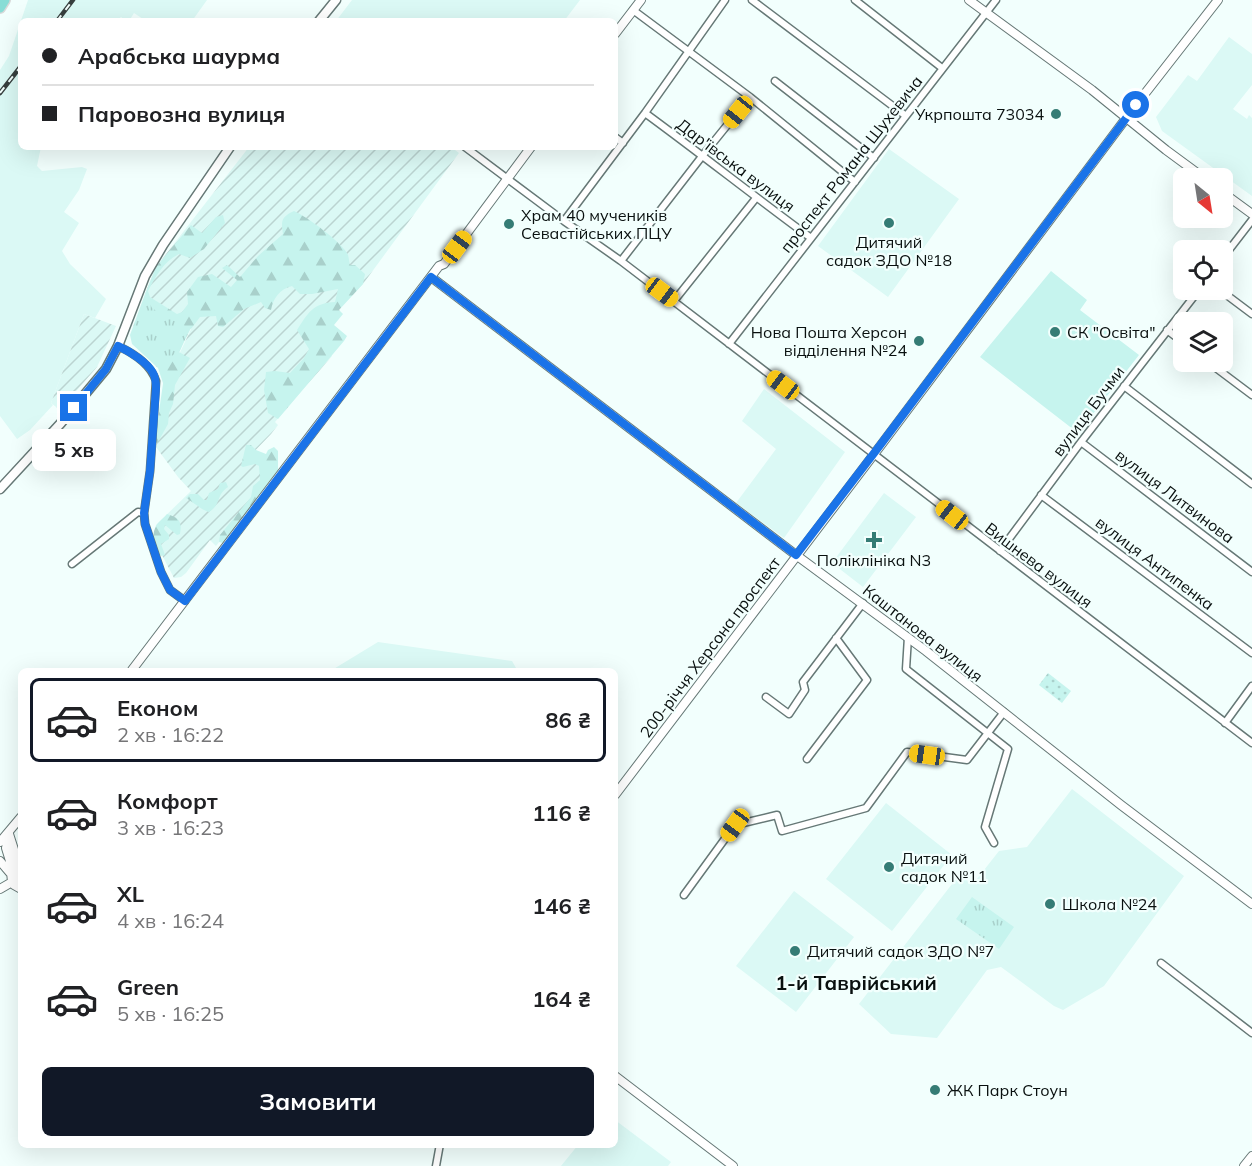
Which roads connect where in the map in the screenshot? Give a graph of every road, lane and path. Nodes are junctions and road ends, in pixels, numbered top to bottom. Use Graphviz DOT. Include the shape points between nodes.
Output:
graph roads {
  1 [pos="5,0"];
  2 [pos="336,0"];
  3 [pos="641,0"];
  4 [pos="725,0"];
  5 [pos="752,0"];
  6 [pos="855,0"];
  7 [pos="969,0"];
  8 [pos="996,0"];
  9 [pos="1218,0"];
  10 [pos="0,8"];
  11 [pos="633,10"];
  12 [pos="986,13"];
  13 [pos="322,18"];
  14 [pos="618,30"];
  15 [pos="689,52"];
  16 [pos="942,68"];
  17 [pos="775,81"];
  18 [pos="750,97"];
  19 [pos="645,113"];
  20 [pos="906,116"];
  21 [pos="1126,118"];
  22 [pos="618,139"];
  23 [pos="623,142"];
  24 [pos="618,149"];
  25 [pos="229,150"];
  26 [pos="469,150"];
  27 [pos="529,150"];
  28 [pos="617,150"];
  29 [pos="703,156"];
  30 [pos="874,158"];
  31 [pos="1191,168"];
  32 [pos="507,178"];
  33 [pos="855,182"];
  34 [pos="756,198"];
  35 [pos="1233,200"];
  36 [pos="1252,214"];
  37 [pos="1252,220"];
  38 [pos="564,221"];
  39 [pos="811,238"];
  40 [pos="1233,245"];
  41 [pos="621,261"];
  42 [pos="431,277"];
  43 [pos="1191,300"];
  44 [pos="1233,300"];
  45 [pos="674,301"];
  46 [pos="1252,314"];
  47 [pos="1167,330"];
  48 [pos="1173,335"];
  49 [pos="729,344"];
  50 [pos="118,346"];
  51 [pos="1221,372"];
  52 [pos="1124,386"];
  53 [pos="1252,395"];
  54 [pos="1081,442"];
  55 [pos="874,454"];
  56 [pos="1252,484"];
  57 [pos="0,489"];
  58 [pos="1041,495"];
  59 [pos="144,513"];
  60 [pos="1000,551"];
  61 [pos="796,555"];
  62 [pos="72,564"];
  63 [pos="1252,572"];
  64 [pos="185,601"];
  65 [pos="863,603"];
  66 [pos="908,637"];
  67 [pos="836,638"];
  68 [pos="1252,653"];
  69 [pos="134,668"];
  70 [pos="1252,686"];
  71 [pos="766,697"];
  72 [pos="1004,712"];
  73 [pos="1225,723"];
  74 [pos="988,733"];
  75 [pos="1252,743"];
  76 [pos="807,759"];
  77 [pos="618,791"];
  78 [pos="18,821"];
  79 [pos="9,833"];
  80 [pos="0,842"];
  81 [pos="994,843"];
  82 [pos="0,855"];
  83 [pos="0,861"];
  84 [pos="17,876"];
  85 [pos="0,890"];
  86 [pos="684,895"];
  87 [pos="1252,904"];
  88 [pos="1161,963"];
  89 [pos="1252,1033"];
  90 [pos="618,1078"];
  91 [pos="439,1148"];
  92 [pos="1252,1156"];
  93 [pos="436,1166"];
  94 [pos="732,1166"];
  95 [pos="1244,1166"];
  1 -- 10 [label="main road"];
  2 -- 13 [label="main road"];
  3 -- 11 [label="street"];
  4 -- 15 [label="street"];
  5 -- 20 [label="street"];
  6 -- 16 [label="street"];
  7 -- 12 [label="street"];
  8 -- 12 [label="street, проспект Романа Шухевича"];
  9 -- 21 [label="street, 200-річчя Херсона проспект"];
  11 -- 14 [label="street"];
  11 -- 15 [label="street"];
  12 -- 16 [label="street, проспект Романа Шухевича"];
  12 -- 21 [label="street"];
  15 -- 18 [label="street"];
  15 -- 19 [label="street"];
  16 -- 20 [label="street, проспект Романа Шухевича"];
  17 -- 30 [label="street"];
  18 -- 29 [label="street"];
  18 -- 33 [label="street"];
  19 -- 23 [label="street"];
  19 -- 29 [label="street, Дар'ївська вулиця"];
  20 -- 30 [label="street, проспект Романа Шухевича"];
  21 -- 31 [label="street"];
  21 -- 55 [label="street, 200-річчя Херсона проспект"];
  22 -- 23 [label="street"];
  23 -- 24 [label="street"];
  25 -- 50 [label="main road" via="163,244 145,276"];
  26 -- 32 [label="street, Вишнева вулиця"];
  27 -- 32 [label="street"];
  28 -- 38 [label="street"];
  29 -- 34 [label="street, Дар'ївська вулиця"];
  29 -- 41 [label="street"];
  30 -- 33 [label="street, проспект Романа Шухевича"];
  32 -- 38 [label="street, Вишнева вулиця"];
  32 -- 42 [label="street"];
  33 -- 39 [label="street, проспект Романа Шухевича"];
  34 -- 39 [label="street, Дар'ївська вулиця"];
  34 -- 45 [label="street"];
  35 -- 36 [label="street"];
  37 -- 40 [label="street"];
  38 -- 41 [label="street, Вишнева вулиця"];
  39 -- 49 [label="street, проспект Романа Шухевича"];
  41 -- 45 [label="street, Вишнева вулиця"];
  42 -- 61 [label="street, Каштанова вулиця"];
  42 -- 64 [label="street"];
  43 -- 47 [label="street, вулиця Бучми"];
  44 -- 46 [label="street"];
  45 -- 49 [label="street, Вишнева вулиця"];
  47 -- 48 [label="street"];
  47 -- 52 [label="street, вулиця Бучми"];
  49 -- 55 [label="street, Вишнева вулиця"];
  50 -- 57 [label="main road" via="99,379"];
  50 -- 59 [label="street" via="149,368 156,381"];
  51 -- 53 [label="street"];
  52 -- 54 [label="street, вулиця Бучми"];
  52 -- 56 [label="street"];
  54 -- 58 [label="street, вулиця Бучми"];
  54 -- 63 [label="street, вулиця Литвинова"];
  55 -- 60 [label="street, Вишнева вулиця"];
  55 -- 61 [label="street, 200-річчя Херсона проспект"];
  58 -- 60 [label="street, вулиця Бучми"];
  58 -- 68 [label="street, вулиця Антипенка"];
  59 -- 62 [label="street" via="138,512"];
  59 -- 64 [label="street" via="161,572 170,590"];
  60 -- 73 [label="street, Вишнева вулиця"];
  61 -- 65 [label="street, Каштанова вулиця"];
  61 -- 77 [label="street, 200-річчя Херсона проспект"];
  64 -- 69 [label="street"];
  65 -- 66 [label="street, Каштанова вулиця"];
  65 -- 67 [label="street"];
  66 -- 72 [label="street, Каштанова вулиця"];
  66 -- 74 [label="street" via="906,669"];
  67 -- 71 [label="street" via="803,682 805,690 789,714"];
  67 -- 76 [label="street" via="867,680"];
  70 -- 73 [label="street"];
  72 -- 74 [label="street"];
  72 -- 87 [label="street, Каштанова вулиця"];
  73 -- 75 [label="street, Вишнева вулиця"];
  74 -- 81 [label="street" via="1008,749 985,827"];
  74 -- 86 [label="street" via="967,760 907,752 866,808 782,831 777,815 735,825"];
  78 -- 79 [label="street"];
  79 -- 80 [label="street"];
  79 -- 84 [label="street" via="6,848"];
  82 -- 84 [label="street"];
  83 -- 84 [label="street"];
  84 -- 85 [label="street"];
  84 -- 85 [label="street" via="13,889"];
  88 -- 89 [label="street"];
  90 -- 94 [label="street"];
  91 -- 93 [label="street"];
  92 -- 95 [label="street"];
}
